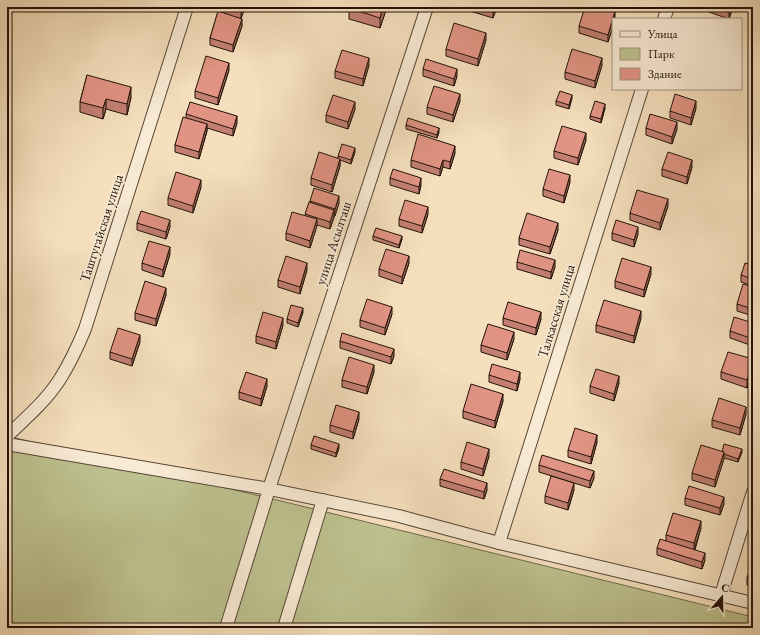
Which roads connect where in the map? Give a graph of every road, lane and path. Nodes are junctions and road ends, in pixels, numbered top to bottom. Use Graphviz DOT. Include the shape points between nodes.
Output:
graph roads {
  1 [pos="187,7"];
  2 [pos="427,7"];
  3 [pos="668,7"];
  4 [pos="664,18"];
  5 [pos="642,90"];
  6 [pos="7,436"];
  7 [pos="7,444"];
  8 [pos="269,489"];
  9 [pos="753,492"];
  10 [pos="323,500"];
  11 [pos="499,542"];
  12 [pos="721,595"];
  13 [pos="753,603"];
  14 [pos="226,628"];
  15 [pos="284,628"];
  1 -- 6 [label="street, Таштугайская улица" via="85,329 74,356 60,380"];
  2 -- 8 [label="street, улица Асылташ"];
  3 -- 4 [label="street"];
  5 -- 11 [label="street, Талкасская улица"];
  7 -- 8 [label="street"];
  8 -- 10 [label="street"];
  8 -- 14 [label="street, улица Асылташ"];
  9 -- 12 [label="street"];
  10 -- 11 [label="street" via="399,516"];
  10 -- 15 [label="street"];
  11 -- 12 [label="street"];
  12 -- 13 [label="street"];
}
